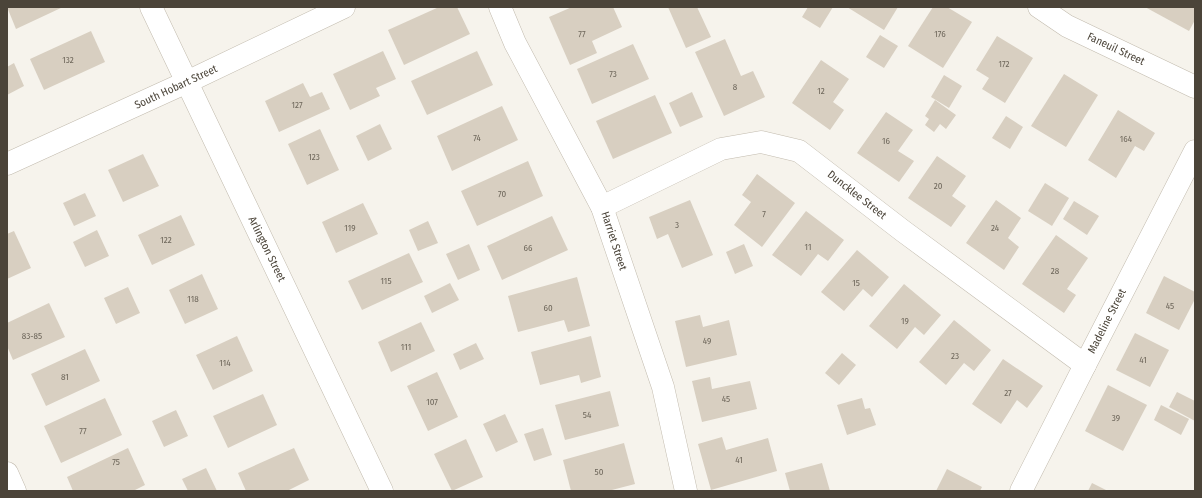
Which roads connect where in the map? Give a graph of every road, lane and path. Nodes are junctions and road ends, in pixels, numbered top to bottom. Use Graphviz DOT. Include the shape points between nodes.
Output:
graph roads {
  1 [pos="151,7"];
  2 [pos="344,7"];
  3 [pos="500,7"];
  4 [pos="1039,7"];
  5 [pos="187,82"];
  6 [pos="1195,88"];
  7 [pos="1195,151"];
  8 [pos="7,164"];
  9 [pos="602,207"];
  10 [pos="1085,365"];
  11 [pos="7,473"];
  12 [pos="15,491"];
  13 [pos="382,491"];
  14 [pos="686,491"];
  15 [pos="1022,491"];
  1 -- 5 [label="street, Arlington Street"];
  2 -- 5 [label="street, South Hobart Street"];
  3 -- 9 [label="street, Harriet Street" via="515,43"];
  4 -- 6 [label="street, Faneuil Street" via="1067,26"];
  5 -- 8 [label="street, South Hobart Street"];
  5 -- 13 [label="street, Arlington Street"];
  7 -- 10 [label="street, Madeline Street"];
  9 -- 10 [label="street, Duncklee Street" via="721,150 761,142 799,151"];
  9 -- 14 [label="street, Harriet Street" via="663,387"];
  10 -- 15 [label="street, Madeline Street"];
  11 -- 12 [label="street"];
}
